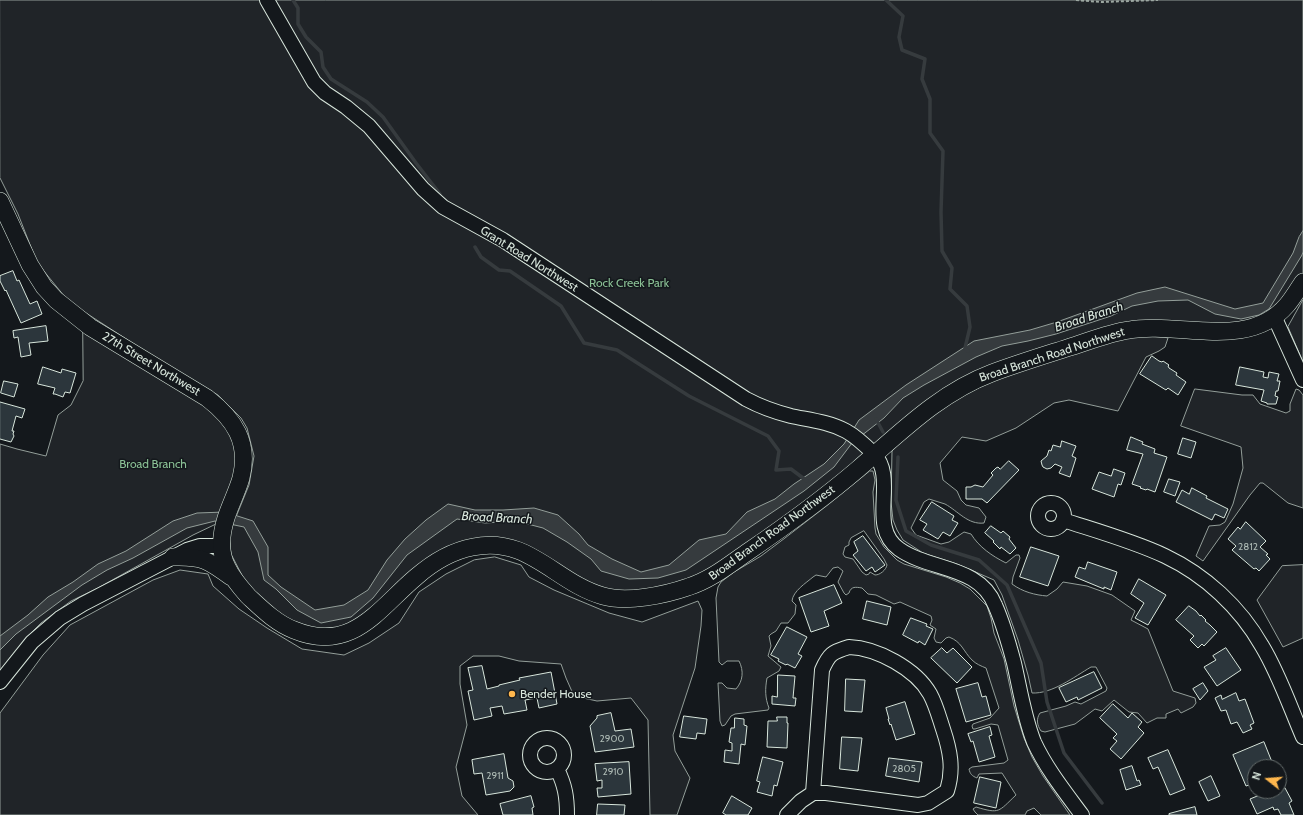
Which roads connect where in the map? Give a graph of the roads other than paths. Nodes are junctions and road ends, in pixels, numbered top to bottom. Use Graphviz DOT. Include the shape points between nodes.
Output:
graph roads {
  1 [pos="267,0"];
  2 [pos="0,201"];
  3 [pos="1303,282"];
  4 [pos="1274,316"];
  5 [pos="1303,380"];
  6 [pos="875,454"];
  7 [pos="1063,520"];
  8 [pos="222,546"];
  9 [pos="173,557"];
  10 [pos="234,580"];
  11 [pos="0,682"];
  12 [pos="1303,737"];
  13 [pos="557,769"];
  14 [pos="813,793"];
  15 [pos="567,815"];
  16 [pos="787,815"];
  17 [pos="1082,815"];
  1 -- 6 [label="street, Grant Road Northwest" via="314,82 324,93 369,126 423,188 444,207 503,240 746,399 774,411 821,422 847,432"];
  2 -- 8 [label="main road, 27th Street Northwest" via="30,265 56,300 90,327 207,398 232,422 240,436 244,459 241,479 227,517"];
  3 -- 4 [label="main road, Broad Branch Road Northwest" via="1286,307"];
  4 -- 5 [label="street"];
  4 -- 6 [label="main road, Broad Branch Road Northwest" via="1257,325 1233,331 1150,328 1127,330 995,372 974,380 941,399"];
  6 -- 10 [label="main road, Broad Branch Road Northwest" via="790,522 709,578 687,588 639,598 618,599 602,596 519,550 500,545 481,545 460,550 426,569 358,628 324,636 299,632 279,622"];
  6 -- 17 [label="street" via="883,472 882,514 890,539 899,549 913,557 960,572 989,593 1013,659 1034,741"];
  7 -- 12 [label="street" via="1165,556 1196,574 1215,589 1244,620 1263,646"];
  8 -- 9 [label="street" via="194,548"];
  8 -- 10 [label="main road, Broad Branch Road Northwest" via="225,564"];
  9 -- 10 [label="main road" via="191,556 202,559"];
  9 -- 11 [label="street" via="60,618 32,642"];
  13 -- 15 [label="street" via="564,784"];
  14 -- 14 [label="street" via="820,683 826,661 834,652 848,647 860,648 902,666 915,675 930,694 949,747 951,766 947,791 928,803 918,805 826,792"];
  14 -- 16 [label="street"];
}
